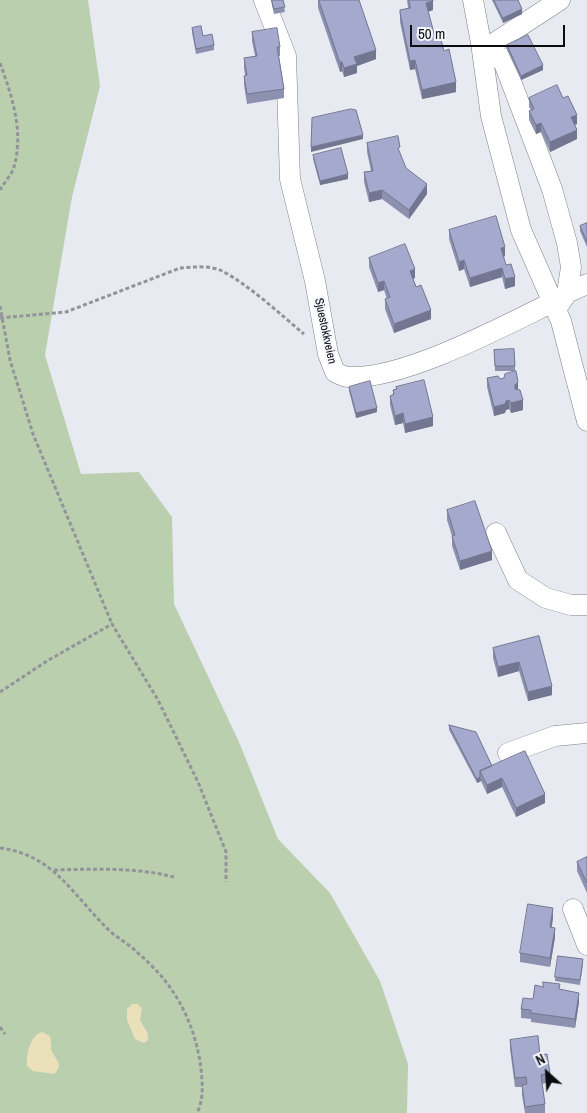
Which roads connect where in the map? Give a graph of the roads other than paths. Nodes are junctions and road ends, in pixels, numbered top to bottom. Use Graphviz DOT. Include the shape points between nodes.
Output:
graph roads {
  1 [pos="264,0"];
  2 [pos="473,0"];
  3 [pos="560,0"];
  4 [pos="483,53"];
  5 [pos="587,284"];
  6 [pos="559,301"];
  7 [pos="580,364"];
  8 [pos="587,421"];
  9 [pos="496,533"];
  10 [pos="587,605"];
  11 [pos="587,733"];
  12 [pos="508,753"];
  13 [pos="573,909"];
  14 [pos="587,945"];
  1 -- 6 [label="street, Sjuestokkveien" via="286,56 290,179 315,281 328,354 335,372 348,377 386,372 428,359"];
  2 -- 4 [label="street"];
  3 -- 4 [label="street"];
  4 -- 6 [label="street" via="491,116 521,230"];
  4 -- 6 [label="street" via="502,58 552,189 572,267"];
  5 -- 6 [label="street, Sjuestokkveien"];
  6 -- 7 [label="street"];
  7 -- 8 [label="street"];
  9 -- 10 [label="street" via="518,580 546,598 571,606"];
  11 -- 12 [label="street" via="555,736"];
  13 -- 14 [label="street"];
}
